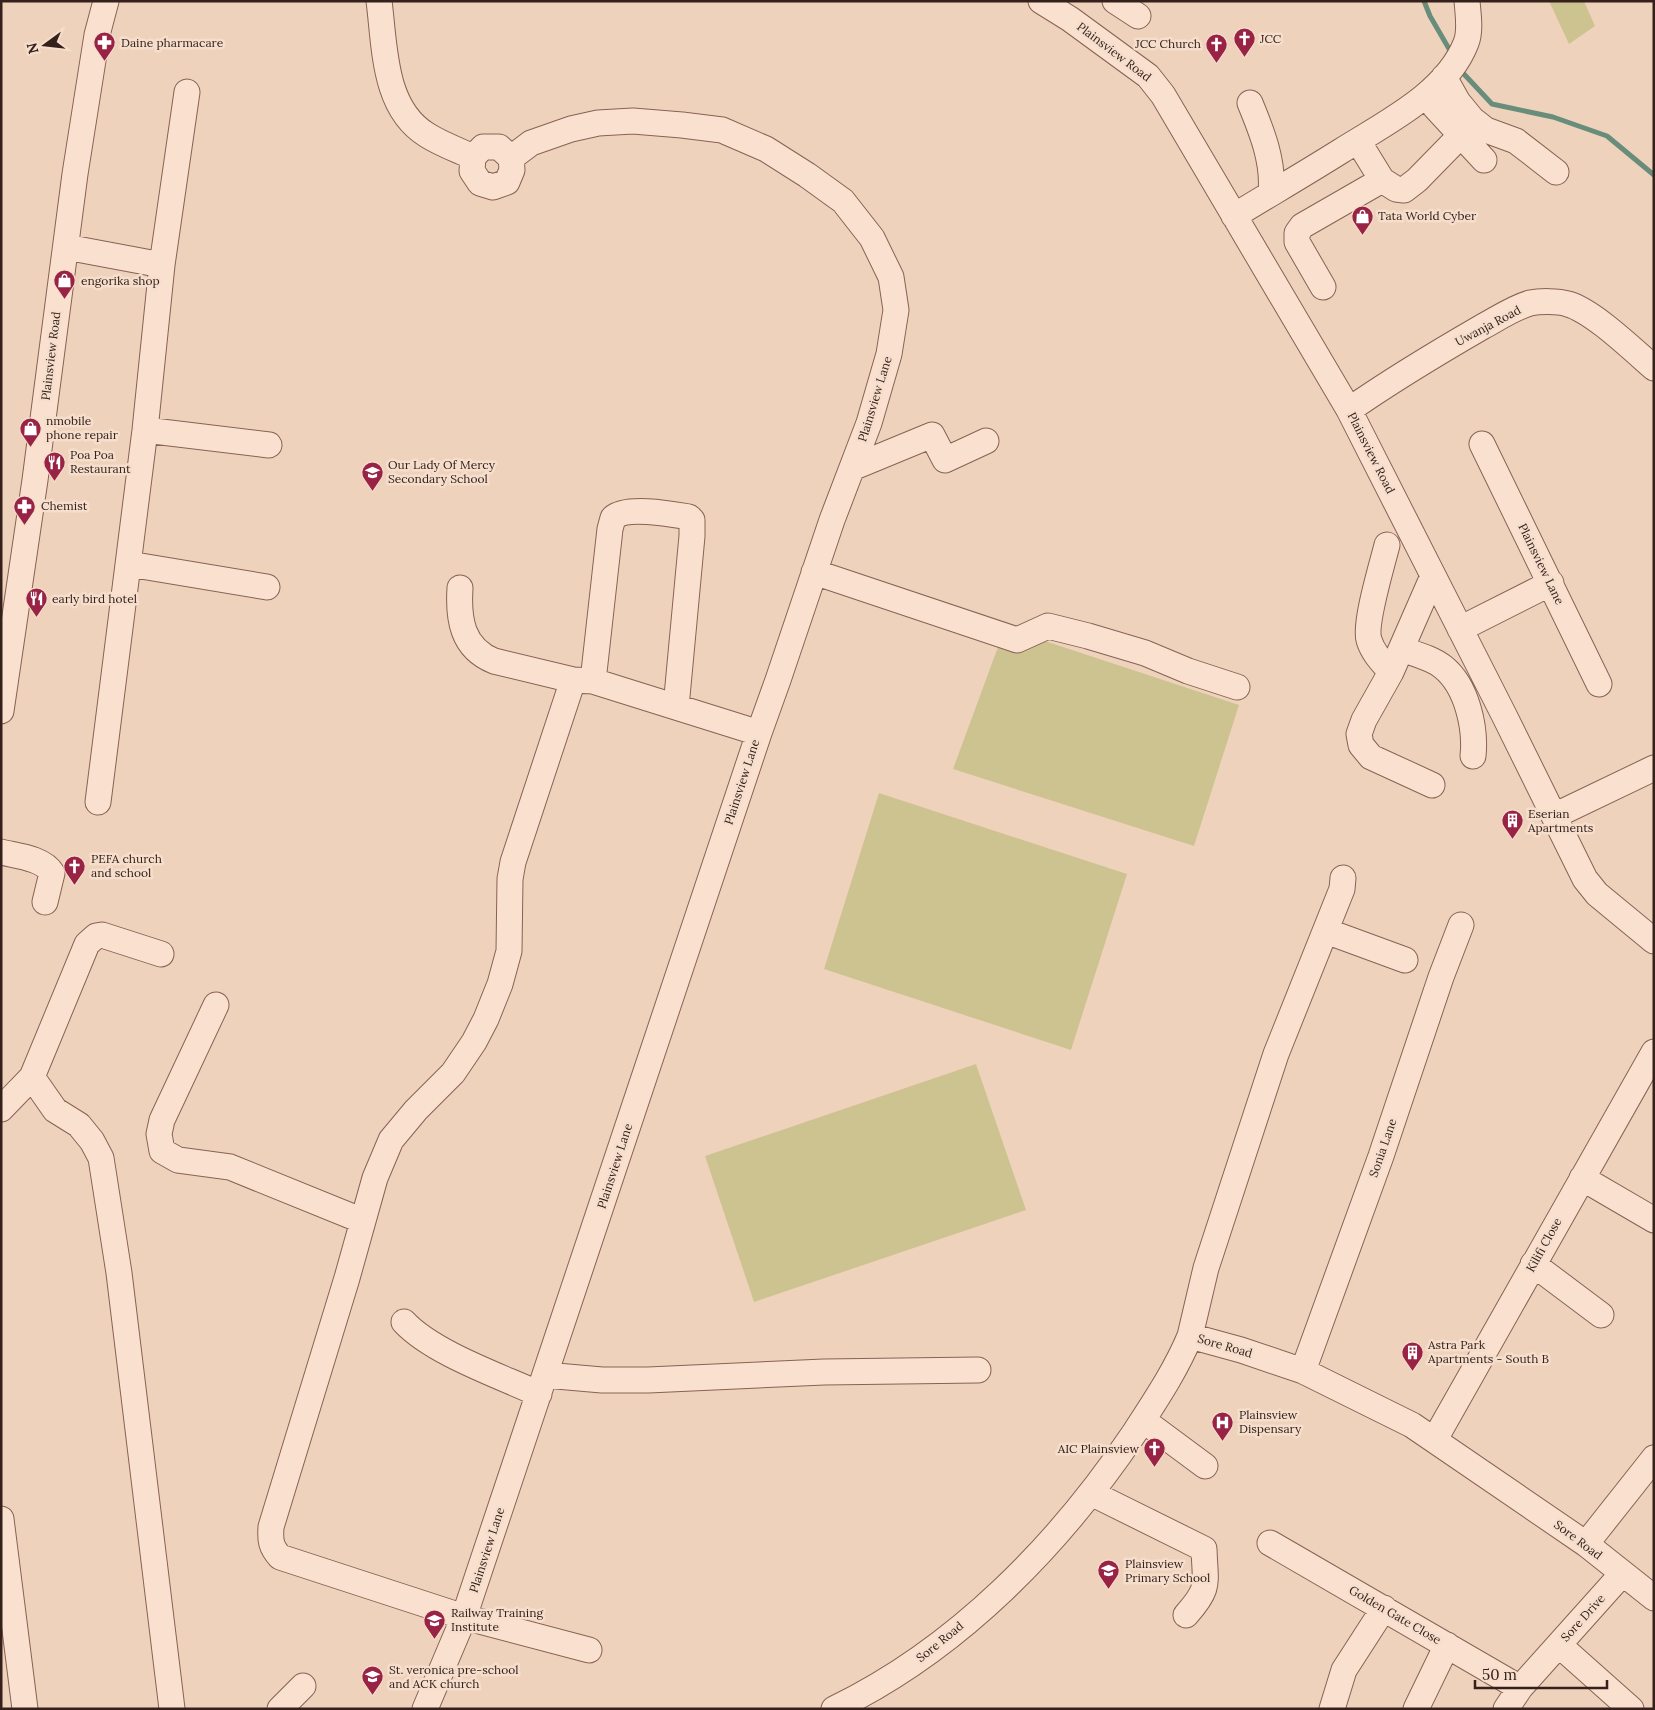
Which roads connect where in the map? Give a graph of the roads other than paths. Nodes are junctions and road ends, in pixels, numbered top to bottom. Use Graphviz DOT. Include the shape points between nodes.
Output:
graph roads {
  1 [pos="106,1"];
  2 [pos="379,1"];
  3 [pos="1040,1"];
  4 [pos="1115,1"];
  5 [pos="1468,1"];
  6 [pos="1075,10"];
  7 [pos="1138,16"];
  8 [pos="1444,77"];
  9 [pos="187,92"];
  10 [pos="1250,103"];
  11 [pos="1435,107"];
  12 [pos="1461,135"];
  13 [pos="1358,141"];
  14 [pos="473,157"];
  15 [pos="511,158"];
  16 [pos="1484,160"];
  17 [pos="1556,172"];
  18 [pos="1382,180"];
  19 [pos="1271,193"];
  20 [pos="1234,216"];
  21 [pos="66,247"];
  22 [pos="162,265"];
  23 [pos="1323,287"];
  24 [pos="1654,368"];
  25 [pos="1349,410"];
  26 [pos="145,430"];
  27 [pos="986,441"];
  28 [pos="1482,444"];
  29 [pos="269,445"];
  30 [pos="852,468"];
  31 [pos="1387,545"];
  32 [pos="129,564"];
  33 [pos="814,572"];
  34 [pos="1433,576"];
  35 [pos="1550,582"];
  36 [pos="267,587"];
  37 [pos="460,588"];
  38 [pos="1460,629"];
  39 [pos="1401,649"];
  40 [pos="1391,672"];
  41 [pos="583,681"];
  42 [pos="1599,684"];
  43 [pos="1238,686"];
  44 [pos="676,707"];
  45 [pos="1,711"];
  46 [pos="759,733"];
  47 [pos="1471,755"];
  48 [pos="1654,768"];
  49 [pos="1432,785"];
  50 [pos="98,802"];
  51 [pos="1554,816"];
  52 [pos="1,852"];
  53 [pos="1343,878"];
  54 [pos="45,902"];
  55 [pos="1461,925"];
  56 [pos="1326,932"];
  57 [pos="1654,941"];
  58 [pos="161,954"];
  59 [pos="1406,960"];
  60 [pos="216,1005"];
  61 [pos="1654,1052"];
  62 [pos="32,1076"];
  63 [pos="1,1109"];
  64 [pos="1582,1178"];
  65 [pos="1654,1220"];
  66 [pos="363,1221"];
  67 [pos="1533,1264"];
  68 [pos="1601,1315"];
  69 [pos="404,1322"];
  70 [pos="1190,1336"];
  71 [pos="978,1370"];
  72 [pos="1303,1371"];
  73 [pos="542,1384"];
  74 [pos="1142,1420"];
  75 [pos="1435,1439"];
  76 [pos="1654,1458"];
  77 [pos="1204,1466"];
  78 [pos="1091,1493"];
  79 [pos="1,1519"];
  80 [pos="1270,1543"];
  81 [pos="1586,1544"];
  82 [pos="1622,1574"];
  83 [pos="1653,1595"];
  84 [pos="1384,1608"];
  85 [pos="1186,1615"];
  86 [pos="464,1617"];
  87 [pos="1447,1645"];
  88 [pos="1558,1645"];
  89 [pos="589,1650"];
  90 [pos="303,1686"];
  91 [pos="1520,1688"];
  92 [pos="25,1709"];
  93 [pos="172,1709"];
  94 [pos="280,1709"];
  95 [pos="424,1709"];
  96 [pos="834,1709"];
  97 [pos="1332,1709"];
  98 [pos="1416,1709"];
  99 [pos="1506,1709"];
  100 [pos="1631,1709"];
  1 -- 21 [label="street, Plainsview Road" via="90,77"];
  2 -- 14 [label="street" via="389,78 400,107 426,135"];
  3 -- 6 [label="street, Plainsview Road"];
  4 -- 7 [label="street"];
  5 -- 8 [label="street" via="1467,41"];
  6 -- 20 [label="street, Plainsview Road" via="1153,81"];
  8 -- 13 [label="street" via="1410,108"];
  8 -- 17 [label="street" via="1472,119 1486,130 1516,142"];
  9 -- 22 [label="street"];
  10 -- 19 [label="street" via="1264,137 1273,178"];
  11 -- 12 [label="street"];
  12 -- 16 [label="street"];
  12 -- 18 [label="street" via="1404,190"];
  13 -- 18 [label="street"];
  13 -- 19 [label="street"];
  14 -- 15 [label="street" via="483,147 499,147"];
  14 -- 15 [label="street" via="472,171 480,184 493,187 506,182 512,170"];
  15 -- 30 [label="street, Plainsview Lane" via="531,143 598,123 633,121 722,130 766,149 842,201 872,238 891,277 896,310 889,354"];
  18 -- 23 [label="street" via="1302,226 1296,233 1297,242"];
  19 -- 20 [label="street"];
  20 -- 25 [label="street, Plainsview Road"];
  21 -- 22 [label="street"];
  21 -- 45 [label="street, Plainsview Road" via="36,480"];
  22 -- 26 [label="street"];
  24 -- 25 [label="street, Uwanja Road" via="1582,310 1568,304 1531,303 1471,334"];
  25 -- 34 [label="street, Plainsview Road"];
  26 -- 29 [label="street"];
  26 -- 32 [label="street"];
  27 -- 30 [label="street" via="945,460 932,435"];
  28 -- 35 [label="street, Plainsview Lane"];
  30 -- 33 [label="street, Plainsview Lane"];
  31 -- 40 [label="street" via="1368,629 1369,641"];
  32 -- 36 [label="street"];
  32 -- 50 [label="street"];
  33 -- 43 [label="street" via="1017,640 1048,626 1145,653 1188,671"];
  33 -- 46 [label="street, Plainsview Lane"];
  34 -- 38 [label="street, Plainsview Road"];
  34 -- 39 [label="street"];
  35 -- 38 [label="street"];
  35 -- 42 [label="street, Plainsview Lane"];
  37 -- 41 [label="street" via="463,629 482,656"];
  38 -- 51 [label="street, Plainsview Road"];
  39 -- 40 [label="street"];
  39 -- 47 [label="street" via="1442,666 1450,674 1466,703 1471,720 1474,740"];
  40 -- 49 [label="street" via="1364,720 1359,734 1361,745 1371,757"];
  41 -- 44 [label="street"];
  41 -- 44 [label="street" via="613,518 634,512 689,517 692,536"];
  41 -- 66 [label="street" via="513,862 509,951 486,1019 453,1073 392,1140 375,1178"];
  44 -- 46 [label="street"];
  46 -- 73 [label="street, Plainsview Lane"];
  48 -- 51 [label="street"];
  51 -- 57 [label="street, Plainsview Road" via="1590,887"];
  52 -- 54 [label="street" via="48,867 52,873"];
  53 -- 56 [label="street"];
  55 -- 72 [label="street, Sonia Lane"];
  56 -- 59 [label="street"];
  56 -- 70 [label="street" via="1276,1054 1206,1268"];
  58 -- 62 [label="street" via="102,935 87,944"];
  60 -- 66 [label="street" via="162,1120 159,1134 162,1151 178,1160 230,1167"];
  61 -- 64 [label="street, Kilifi Close"];
  62 -- 63 [label="street"];
  62 -- 93 [label="street" via="55,1110 79,1125 101,1158 120,1283"];
  64 -- 65 [label="street"];
  64 -- 67 [label="street, Kilifi Close"];
  66 -- 86 [label="street" via="271,1527 272,1548 280,1557"];
  67 -- 68 [label="street"];
  67 -- 75 [label="street, Kilifi Close"];
  69 -- 73 [label="street" via="418,1335 457,1357"];
  70 -- 72 [label="street, Sore Road"];
  70 -- 74 [label="street, Sore Road" via="1181,1357"];
  71 -- 73 [label="street" via="824,1372"];
  72 -- 75 [label="street, Sore Road"];
  73 -- 86 [label="street, Plainsview Lane"];
  74 -- 77 [label="street"];
  74 -- 78 [label="street, Sore Road"];
  75 -- 81 [label="street, Sore Road"];
  76 -- 81 [label="street"];
  78 -- 85 [label="street" via="1204,1549 1206,1583 1201,1598"];
  78 -- 96 [label="street, Sore Road" via="1010,1584 948,1637 908,1668"];
  79 -- 92 [label="street"];
  80 -- 84 [label="street, Golden Gate Close"];
  81 -- 82 [label="street, Sore Road"];
  82 -- 83 [label="street, Sore Road"];
  82 -- 88 [label="street, Sore Drive"];
  84 -- 87 [label="street, Golden Gate Close"];
  84 -- 97 [label="street" via="1344,1670"];
  86 -- 89 [label="street"];
  86 -- 95 [label="street, Plainsview Lane"];
  87 -- 91 [label="street, Golden Gate Close"];
  87 -- 98 [label="street"];
  88 -- 91 [label="street, Sore Drive"];
  88 -- 100 [label="street"];
  90 -- 94 [label="street"];
  91 -- 99 [label="street, Sore Drive"];
}
